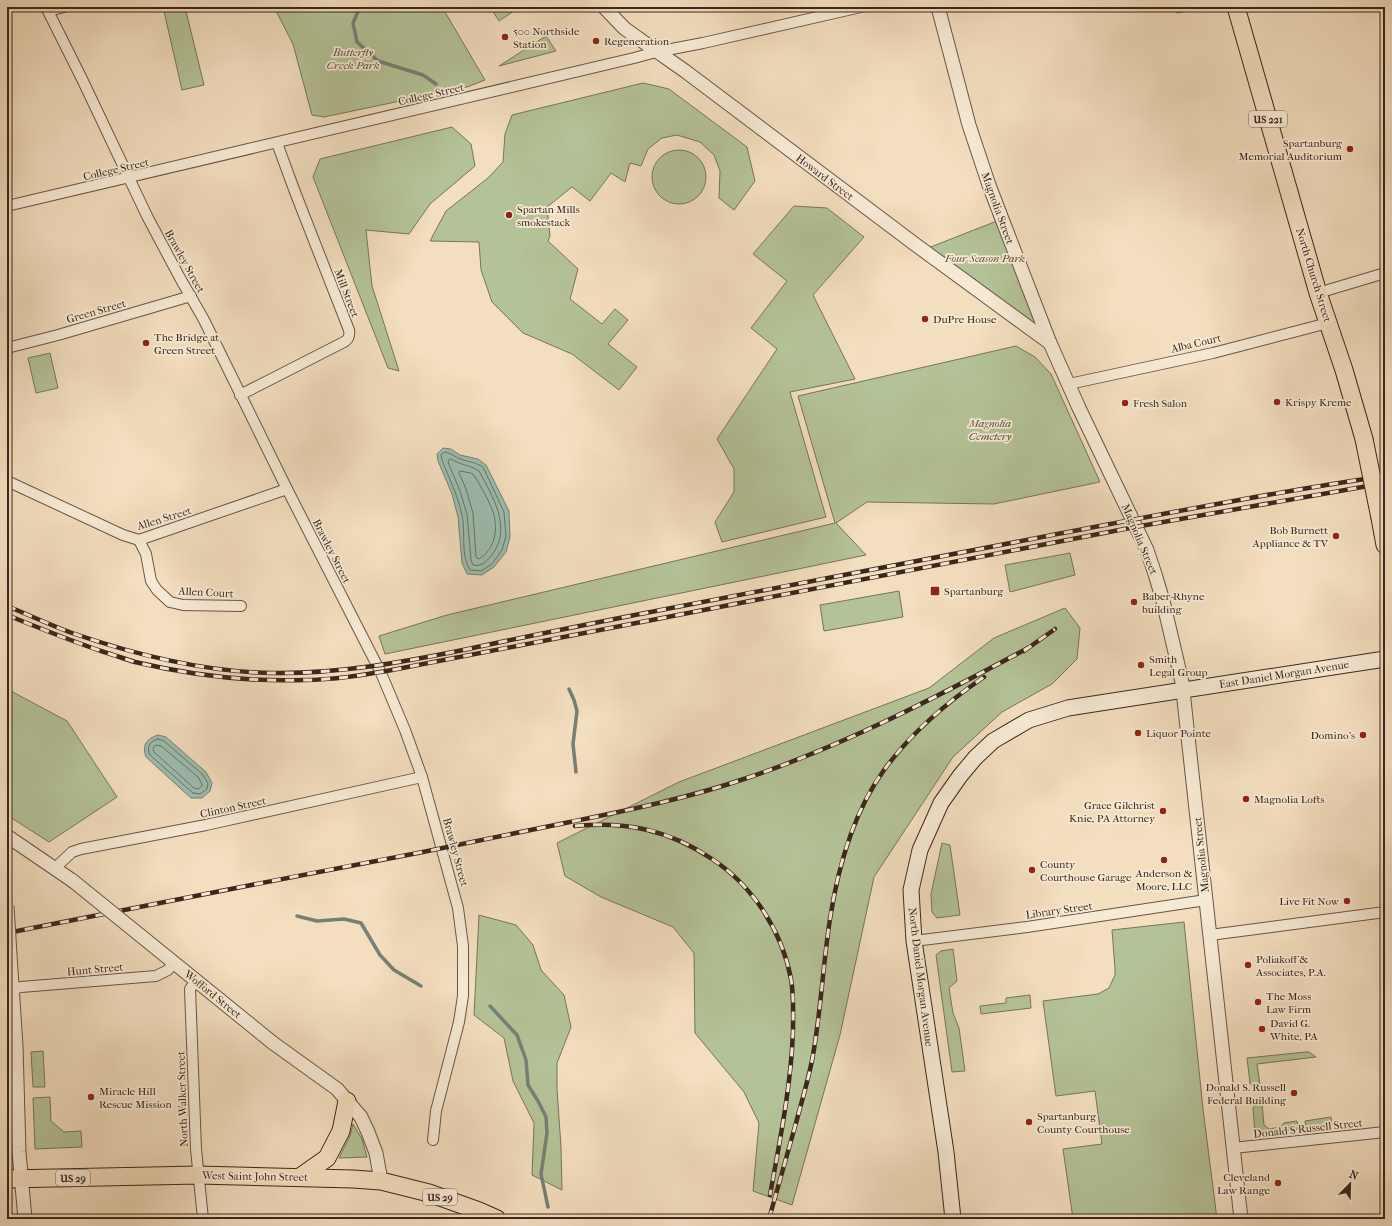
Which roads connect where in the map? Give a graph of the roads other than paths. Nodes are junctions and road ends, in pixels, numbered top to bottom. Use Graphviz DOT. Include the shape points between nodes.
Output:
graph roads {
  1 [pos="64,7"];
  2 [pos="604,7"];
  3 [pos="861,7"];
  4 [pos="938,7"];
  5 [pos="1236,7"];
  6 [pos="47,9"];
  7 [pos="656,52"];
  8 [pos="277,143"];
  9 [pos="129,178"];
  10 [pos="7,206"];
  11 [pos="1385,273"];
  12 [pos="1318,293"];
  13 [pos="191,296"];
  14 [pos="1328,323"];
  15 [pos="1050,342"];
  16 [pos="7,348"];
  17 [pos="1069,384"];
  18 [pos="240,395"];
  19 [pos="7,481"];
  20 [pos="287,489"];
  21 [pos="139,540"];
  22 [pos="1385,545"];
  23 [pos="241,606"];
  24 [pos="1385,659"];
  25 [pos="1183,690"];
  26 [pos="422,777"];
  27 [pos="7,836"];
  28 [pos="55,868"];
  29 [pos="1206,900"];
  30 [pos="7,906"];
  31 [pos="1385,912"];
  32 [pos="1210,935"];
  33 [pos="914,941"];
  34 [pos="174,962"];
  35 [pos="196,980"];
  36 [pos="12,989"];
  37 [pos="347,1101"];
  38 [pos="1385,1132"];
  39 [pos="433,1140"];
  40 [pos="1233,1148"];
  41 [pos="198,1175"];
  42 [pos="300,1177"];
  43 [pos="14,1179"];
  44 [pos="381,1181"];
  45 [pos="25,1219"];
  46 [pos="202,1219"];
  47 [pos="497,1219"];
  48 [pos="953,1219"];
  49 [pos="1241,1219"];
  1 -- 6 [label="street"];
  2 -- 7 [label="street, Howard Street" via="624,28"];
  3 -- 7 [label="street, College Street"];
  4 -- 15 [label="street, Magnolia Street" via="969,125 989,185"];
  5 -- 12 [label="main road, North Church Street / US 221"];
  6 -- 9 [label="street, Brawley Street"];
  7 -- 8 [label="street, College Street"];
  7 -- 15 [label="street, Howard Street"];
  8 -- 9 [label="street, College Street"];
  8 -- 18 [label="street, Mill Street" via="350,335 344,342"];
  9 -- 10 [label="street, College Street"];
  9 -- 13 [label="street, Brawley Street"];
  11 -- 12 [label="street"];
  12 -- 14 [label="main road, North Church Street / US 221"];
  13 -- 16 [label="street, Green Street"];
  13 -- 18 [label="street, Brawley Street"];
  14 -- 17 [label="street, Alba Court" via="1218,351"];
  14 -- 22 [label="main road, North Church Street / US 221, bridge" via="1364,439"];
  15 -- 17 [label="street, Magnolia Street"];
  17 -- 25 [label="street, Magnolia Street" via="1148,555 1163,601"];
  18 -- 20 [label="street, Brawley Street"];
  19 -- 21 [label="street, Allen Street"];
  20 -- 21 [label="street, Allen Street"];
  20 -- 26 [label="street, Brawley Street" via="381,673"];
  21 -- 23 [label="street, Allen Court" via="146,554 151,581 170,602 183,606"];
  24 -- 25 [label="main road, East Daniel Morgan Avenue"];
  25 -- 29 [label="street, Magnolia Street"];
  25 -- 33 [label="main road, North Daniel Morgan Avenue" via="1050,712 1029,720 993,741 975,758 941,803 920,850 911,890"];
  26 -- 28 [label="street, Clinton Street" via="206,825 81,849 72,852"];
  26 -- 39 [label="street, Brawley Street" via="458,908 463,946 463,996 459,1022 436,1111"];
  27 -- 28 [label="street, Wofford Street"];
  28 -- 34 [label="street, Wofford Street, bridge"];
  29 -- 32 [label="street, Magnolia Street"];
  29 -- 33 [label="street, Library Street"];
  30 -- 36 [label="street, bridge"];
  31 -- 32 [label="street"];
  32 -- 40 [label="street, Magnolia Street"];
  33 -- 48 [label="main road, North Daniel Morgan Avenue" via="946,1152"];
  34 -- 35 [label="street, Wofford Street"];
  34 -- 36 [label="street, Hunt Street" via="168,970 156,976"];
  35 -- 37 [label="street, Wofford Street" via="273,1043 336,1089"];
  35 -- 41 [label="street, North Walker Street" via="190,989"];
  36 -- 43 [label="street" via="19,1152"];
  37 -- 42 [label="main road" via="341,1131 327,1158"];
  37 -- 44 [label="street, Wofford Street" via="361,1117 368,1132 376,1153"];
  38 -- 40 [label="street, Donald S Russell Street"];
  40 -- 49 [label="street, Magnolia Street"];
  41 -- 42 [label="main road, West Saint John Street / US 29"];
  41 -- 43 [label="main road, West Saint John Street / US 29"];
  41 -- 46 [label="street, North Walker Street"];
  42 -- 44 [label="main road, West Saint John Street / US 29"];
  43 -- 45 [label="street"];
  44 -- 47 [label="main road, West Saint John Street / US 29" via="428,1193"];
}
